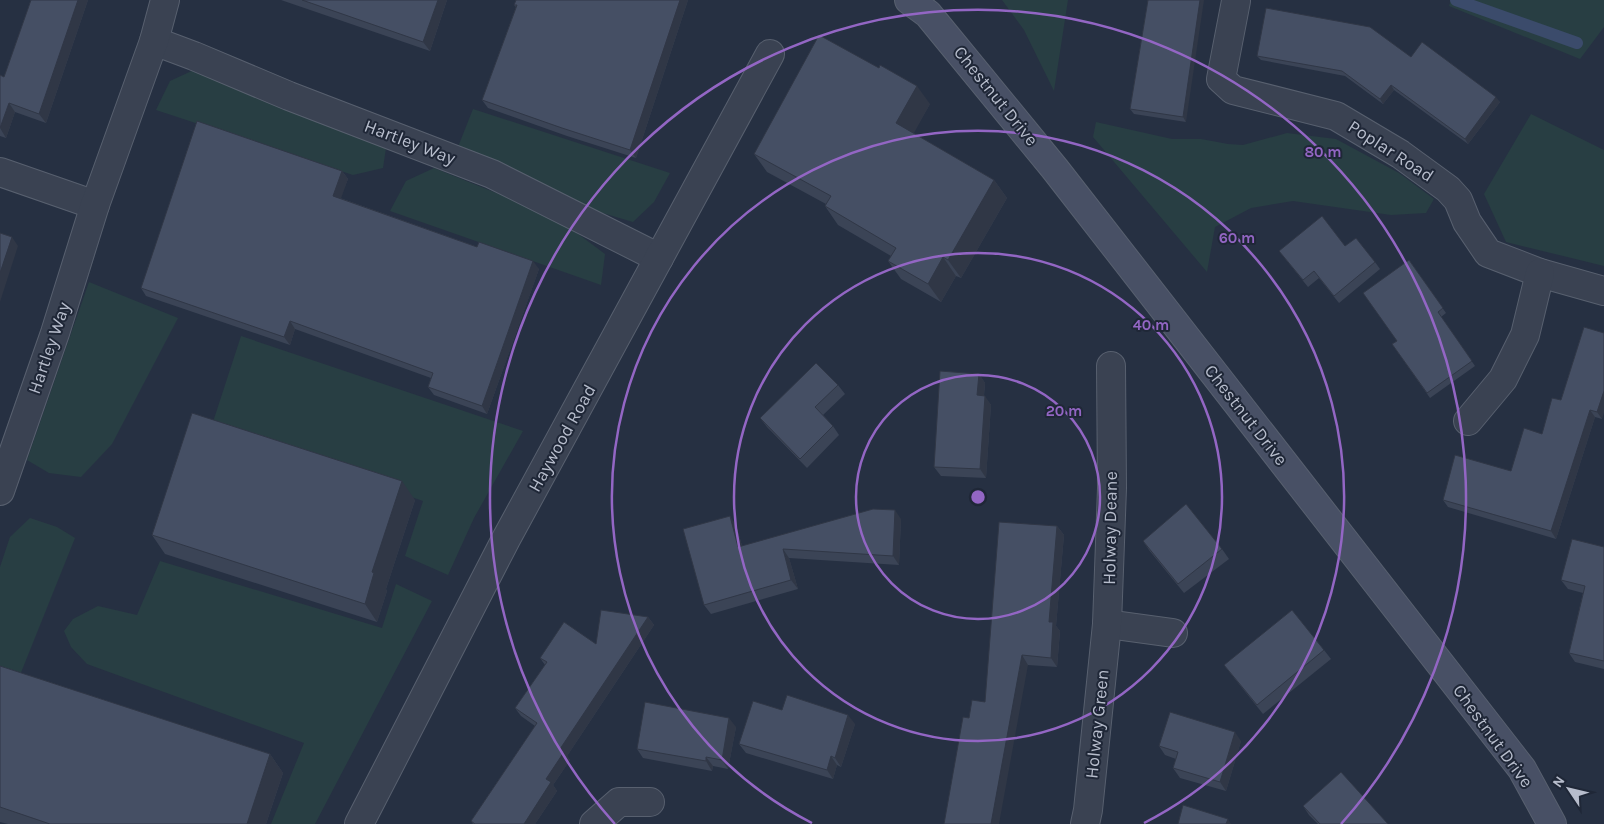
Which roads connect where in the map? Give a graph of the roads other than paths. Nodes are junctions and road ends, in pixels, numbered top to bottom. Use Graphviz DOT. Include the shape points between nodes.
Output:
graph roads {
  1 [pos="165,0"];
  2 [pos="1236,1"];
  3 [pos="920,5"];
  4 [pos="154,42"];
  5 [pos="770,54"];
  6 [pos="0,172"];
  7 [pos="95,205"];
  8 [pos="659,258"];
  9 [pos="1540,272"];
  10 [pos="1604,291"];
  11 [pos="1111,366"];
  12 [pos="1468,421"];
  13 [pos="0,491"];
  14 [pos="1107,624"];
  15 [pos="1172,633"];
  16 [pos="650,802"];
  17 [pos="359,824"];
  18 [pos="594,824"];
  19 [pos="1085,824"];
  20 [pos="1552,824"];
  1 -- 4 [label="street, Hartley Way"];
  2 -- 9 [label="street, Poplar Road" via="1221,79 1233,90 1344,120 1400,154 1448,189 1458,200 1467,222 1488,253"];
  3 -- 20 [label="street, Chestnut Drive" via="1055,169 1522,769"];
  4 -- 7 [label="street, Hartley Way"];
  4 -- 8 [label="street, Hartley Way" via="492,174"];
  5 -- 8 [label="street, Haywood Road"];
  6 -- 7 [label="street"];
  7 -- 13 [label="street, Hartley Way"];
  8 -- 17 [label="street, Haywood Road" via="506,539"];
  9 -- 10 [label="street, Poplar Road"];
  9 -- 12 [label="street" via="1525,335 1503,379"];
  11 -- 14 [label="street, Holway Deane" via="1112,488"];
  14 -- 15 [label="street"];
  14 -- 19 [label="street, Holway Green"];
  16 -- 18 [label="street" via="619,802"];
}
